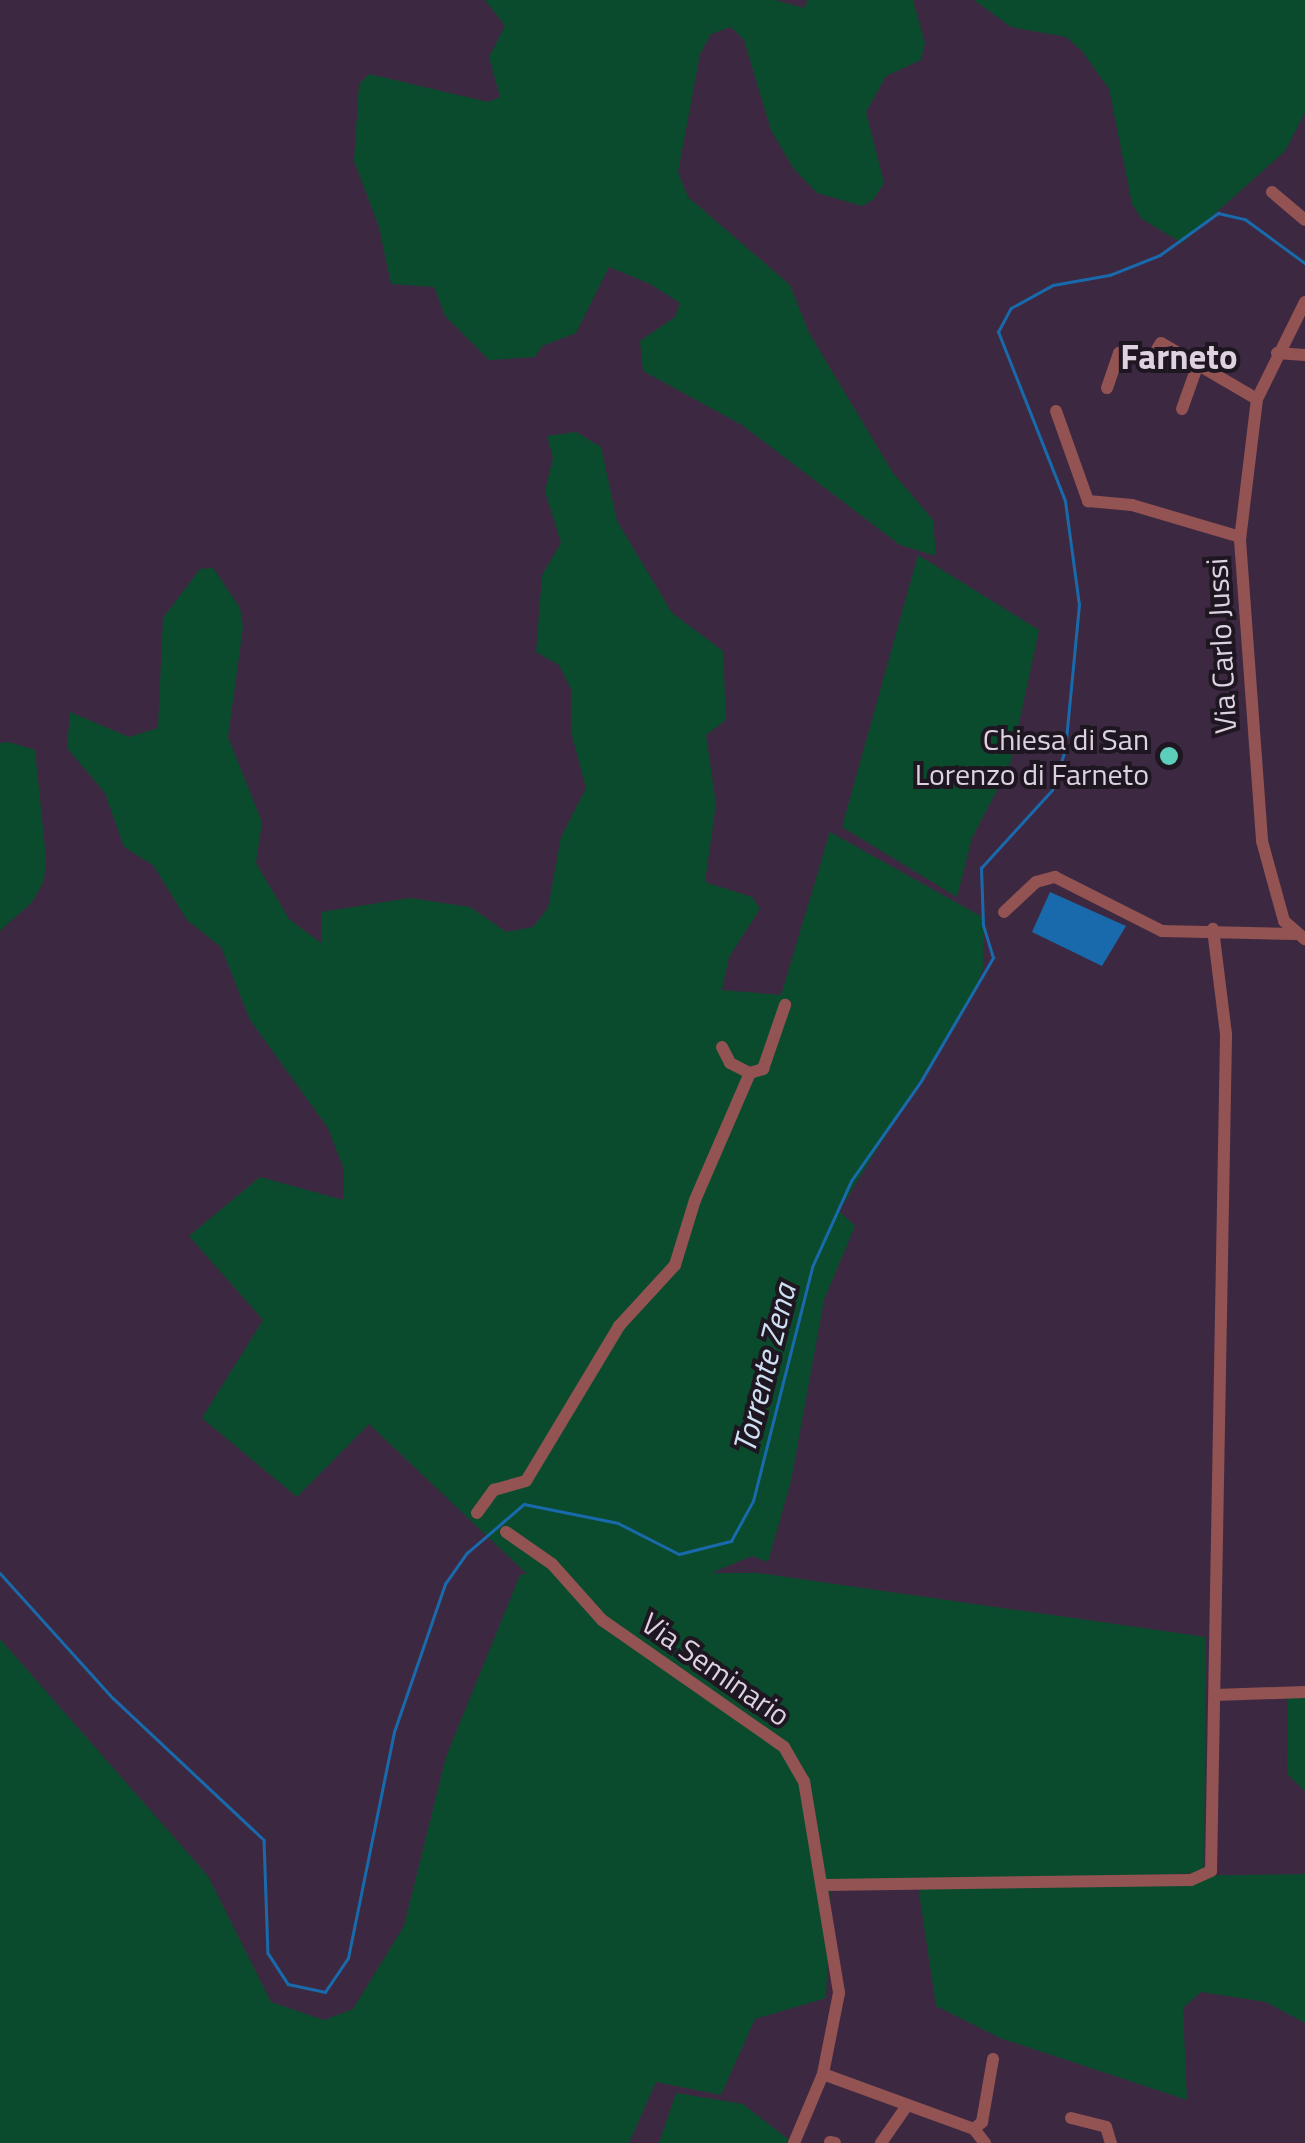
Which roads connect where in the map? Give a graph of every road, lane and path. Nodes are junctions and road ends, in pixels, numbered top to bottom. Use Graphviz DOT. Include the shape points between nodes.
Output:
graph roads {
  1 [pos="1272,192"];
  2 [pos="1305,220"];
  3 [pos="1305,302"];
  4 [pos="1277,354"];
  5 [pos="1305,355"];
  6 [pos="1198,364"];
  7 [pos="1107,388"];
  8 [pos="1258,399"];
  9 [pos="1182,408"];
  10 [pos="1056,410"];
  11 [pos="1240,537"];
  12 [pos="1004,912"];
  13 [pos="1213,929"];
  14 [pos="1300,937"];
  15 [pos="784,1005"];
  16 [pos="722,1047"];
  17 [pos="750,1073"];
  18 [pos="476,1513"];
  19 [pos="506,1532"];
  20 [pos="1305,1692"];
  21 [pos="1215,1695"];
  22 [pos="824,1885"];
  23 [pos="993,2060"];
  24 [pos="823,2074"];
  25 [pos="906,2107"];
  26 [pos="1070,2118"];
  27 [pos="982,2136"];
  28 [pos="794,2143"];
  29 [pos="881,2143"];
  30 [pos="1111,2143"];
  1 -- 2 [label="street"];
  3 -- 4 [label="street, Via Carlo Jussi"];
  4 -- 5 [label="street"];
  4 -- 8 [label="street, Via Carlo Jussi"];
  6 -- 7 [label="street" via="1161,342 1150,360 1119,353"];
  6 -- 8 [label="street"];
  6 -- 9 [label="street"];
  8 -- 11 [label="street, Via Carlo Jussi"];
  10 -- 11 [label="street" via="1088,501 1132,505"];
  11 -- 14 [label="street, Via Carlo Jussi" via="1240,612 1262,841 1280,910"];
  12 -- 13 [label="street, Via Carlo Jussi" via="1036,882 1055,876 1162,931"];
  13 -- 14 [label="street, Via Carlo Jussi"];
  13 -- 21 [label="street" via="1226,1034"];
  15 -- 17 [label="street" via="763,1069"];
  16 -- 17 [label="street" via="730,1063"];
  17 -- 18 [label="street" via="694,1200 674,1265 620,1326 526,1481 494,1490"];
  19 -- 22 [label="street, Via Seminario" via="552,1564 602,1620 784,1748 804,1781"];
  20 -- 21 [label="street"];
  21 -- 22 [label="street" via="1212,1871 1204,1878"];
  22 -- 24 [label="street, Via Seminario" via="839,1993"];
  23 -- 27 [label="street"];
  24 -- 25 [label="street"];
  24 -- 28 [label="street, Via Seminario"];
  25 -- 27 [label="street"];
  25 -- 29 [label="street"];
  26 -- 30 [label="street" via="1106,2127"];
}
